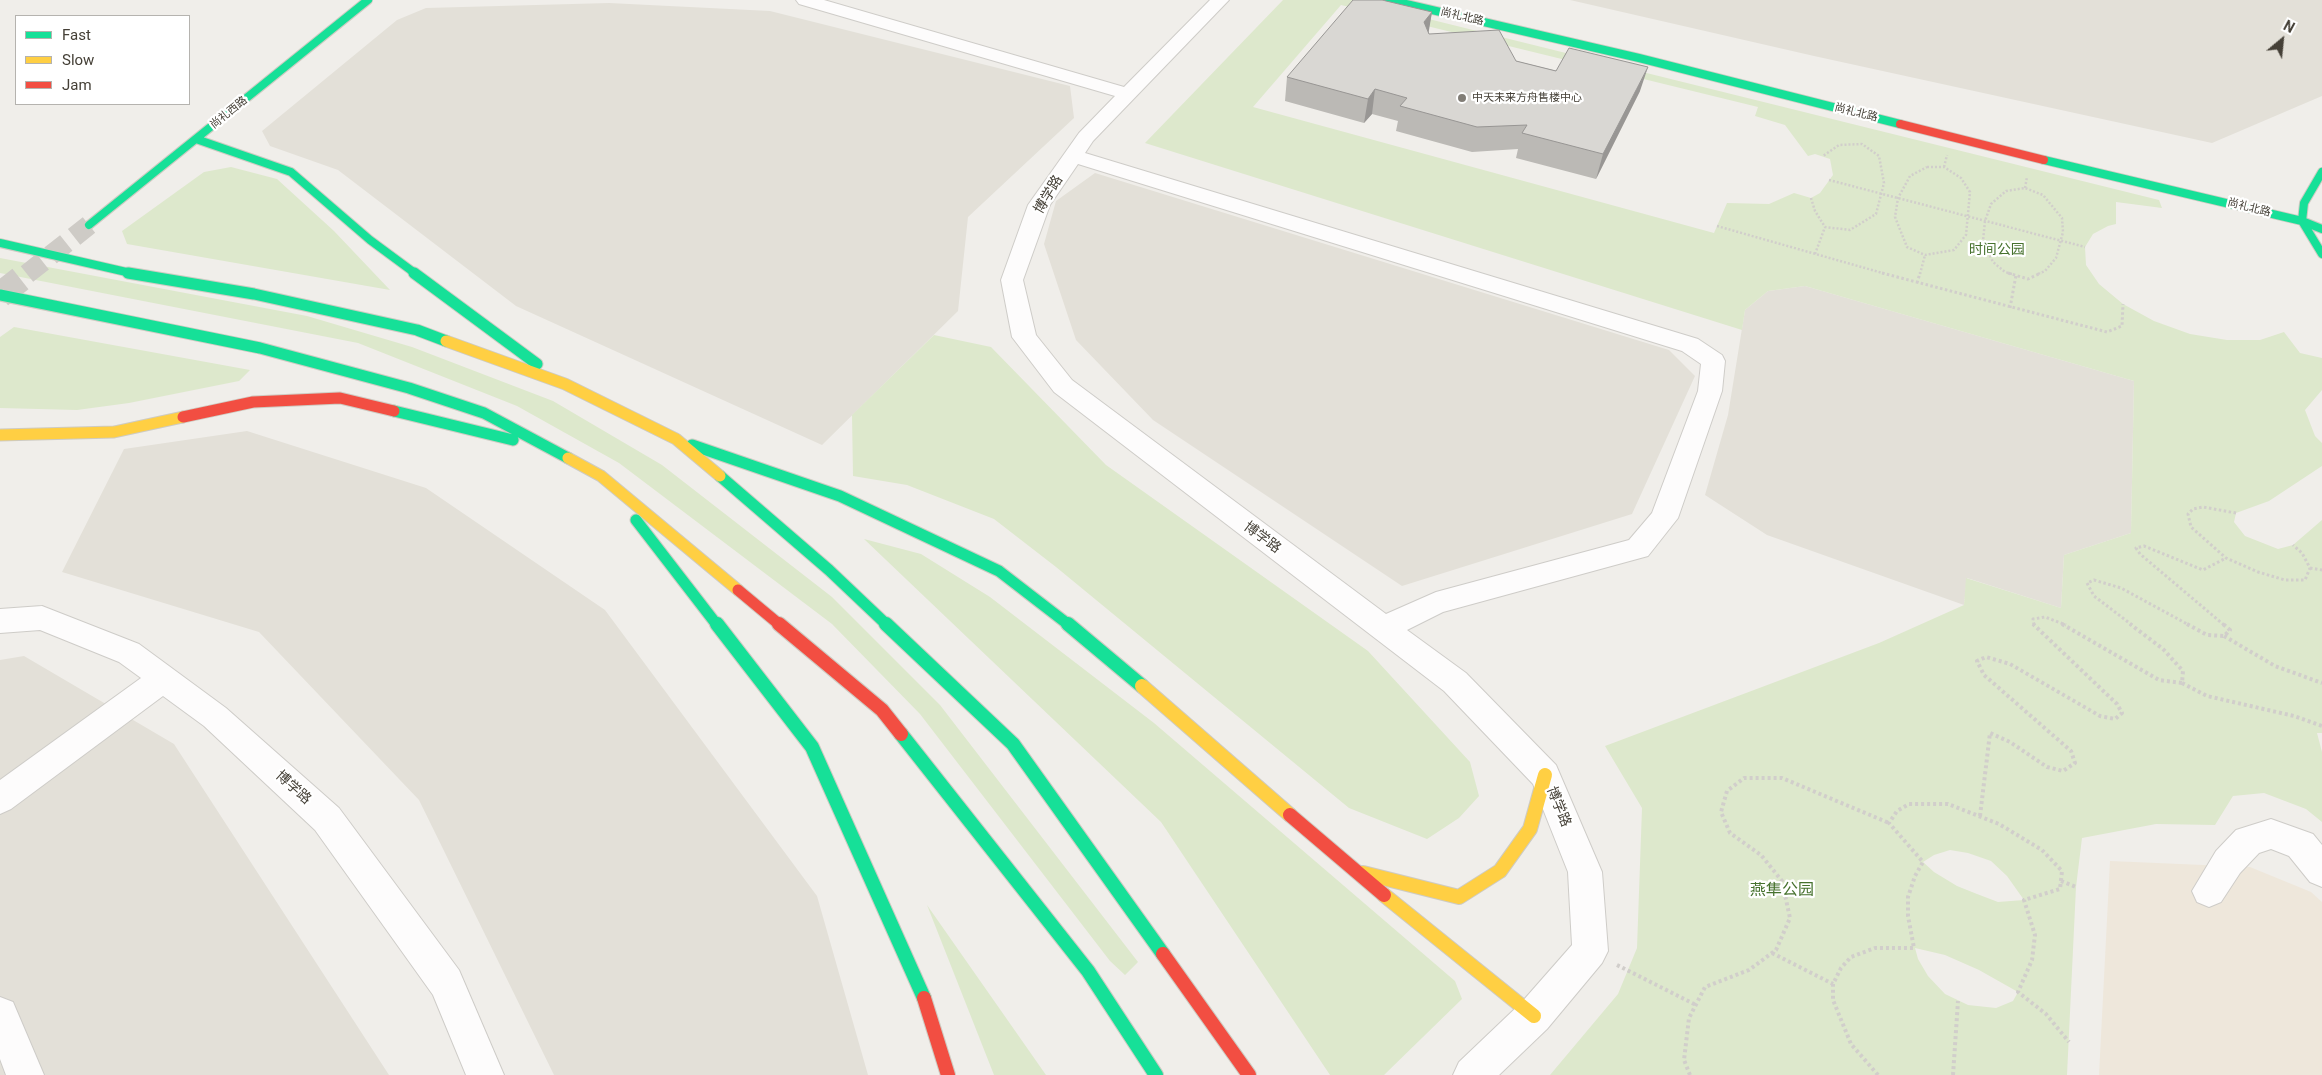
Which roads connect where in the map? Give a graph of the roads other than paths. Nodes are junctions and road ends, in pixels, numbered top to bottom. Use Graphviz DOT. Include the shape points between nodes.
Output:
graph roads {
  1 [pos="367,0"];
  2 [pos="805,0"];
  3 [pos="1220,0"];
  4 [pos="1389,0"];
  5 [pos="1540,23"];
  6 [pos="1743,72"];
  7 [pos="1128,94"];
  8 [pos="196,140"];
  9 [pos="1073,156"];
  10 [pos="2322,172"];
  11 [pos="2302,221"];
  12 [pos="89,225"];
  13 [pos="2322,229"];
  14 [pos="0,243"];
  15 [pos="2322,254"];
  16 [pos="0,295"];
  17 [pos="565,384"];
  18 [pos="0,434"];
  19 [pos="676,440"];
  20 [pos="550,449"];
  21 [pos="601,476"];
  22 [pos="0,622"];
  23 [pos="1383,628"];
  24 [pos="164,679"];
  25 [pos="1546,775"];
  26 [pos="0,799"];
  27 [pos="2322,871"];
  28 [pos="1355,872"];
  29 [pos="2208,891"];
  30 [pos="0,1015"];
  31 [pos="1534,1016"];
  32 [pos="25,1075"];
  33 [pos="485,1075"];
  34 [pos="948,1075"];
  35 [pos="1156,1075"];
  36 [pos="1249,1075"];
  37 [pos="1472,1075"];
  1 -- 8 [label="main road, 尚礼西路"];
  2 -- 7 [label="street"];
  3 -- 7 [label="street, 博学路"];
  4 -- 11 [label="main road, 尚礼北路"];
  5 -- 6 [label="main road"];
  7 -- 9 [label="street, 博学路" via="1086,137"];
  8 -- 12 [label="main road, 尚礼西路"];
  8 -- 17 [label="main road" via="291,172 370,240"];
  9 -- 23 [label="street, 博学路" via="1039,205 1012,280 1024,337 1062,386"];
  9 -- 23 [label="street" via="1690,345 1713,361 1710,391 1664,518 1638,548 1436,603"];
  10 -- 11 [label="main road" via="2304,203"];
  11 -- 13 [label="main road, 尚礼北路"];
  11 -- 15 [label="main road"];
  14 -- 17 [label="main road" via="123,272 254,294 417,330"];
  16 -- 20 [label="main road" via="260,348 409,388 484,413"];
  17 -- 19 [label="main road"];
  18 -- 20 [label="main road" via="114,432 253,402 340,398"];
  19 -- 28 [label="main road" via="840,496 999,571 1098,647"];
  19 -- 36 [label="main road" via="829,570 1013,744"];
  20 -- 21 [label="main road"];
  21 -- 34 [label="main road" via="812,747 925,1000"];
  21 -- 35 [label="main road" via="882,710 1088,971"];
  22 -- 24 [label="street, 博学路" via="42,618 129,653"];
  23 -- 25 [label="street, 博学路" via="1455,682"];
  24 -- 26 [label="street"];
  24 -- 33 [label="street, 博学路" via="215,717 327,819 446,983"];
  25 -- 28 [label="main road" via="1530,829 1500,871 1459,897"];
  25 -- 31 [label="street, 博学路" via="1585,872 1590,951"];
  27 -- 29 [label="street" via="2301,845 2271,834 2248,841"];
  28 -- 31 [label="main road"];
  30 -- 32 [label="street"];
  31 -- 37 [label="street"];
}
